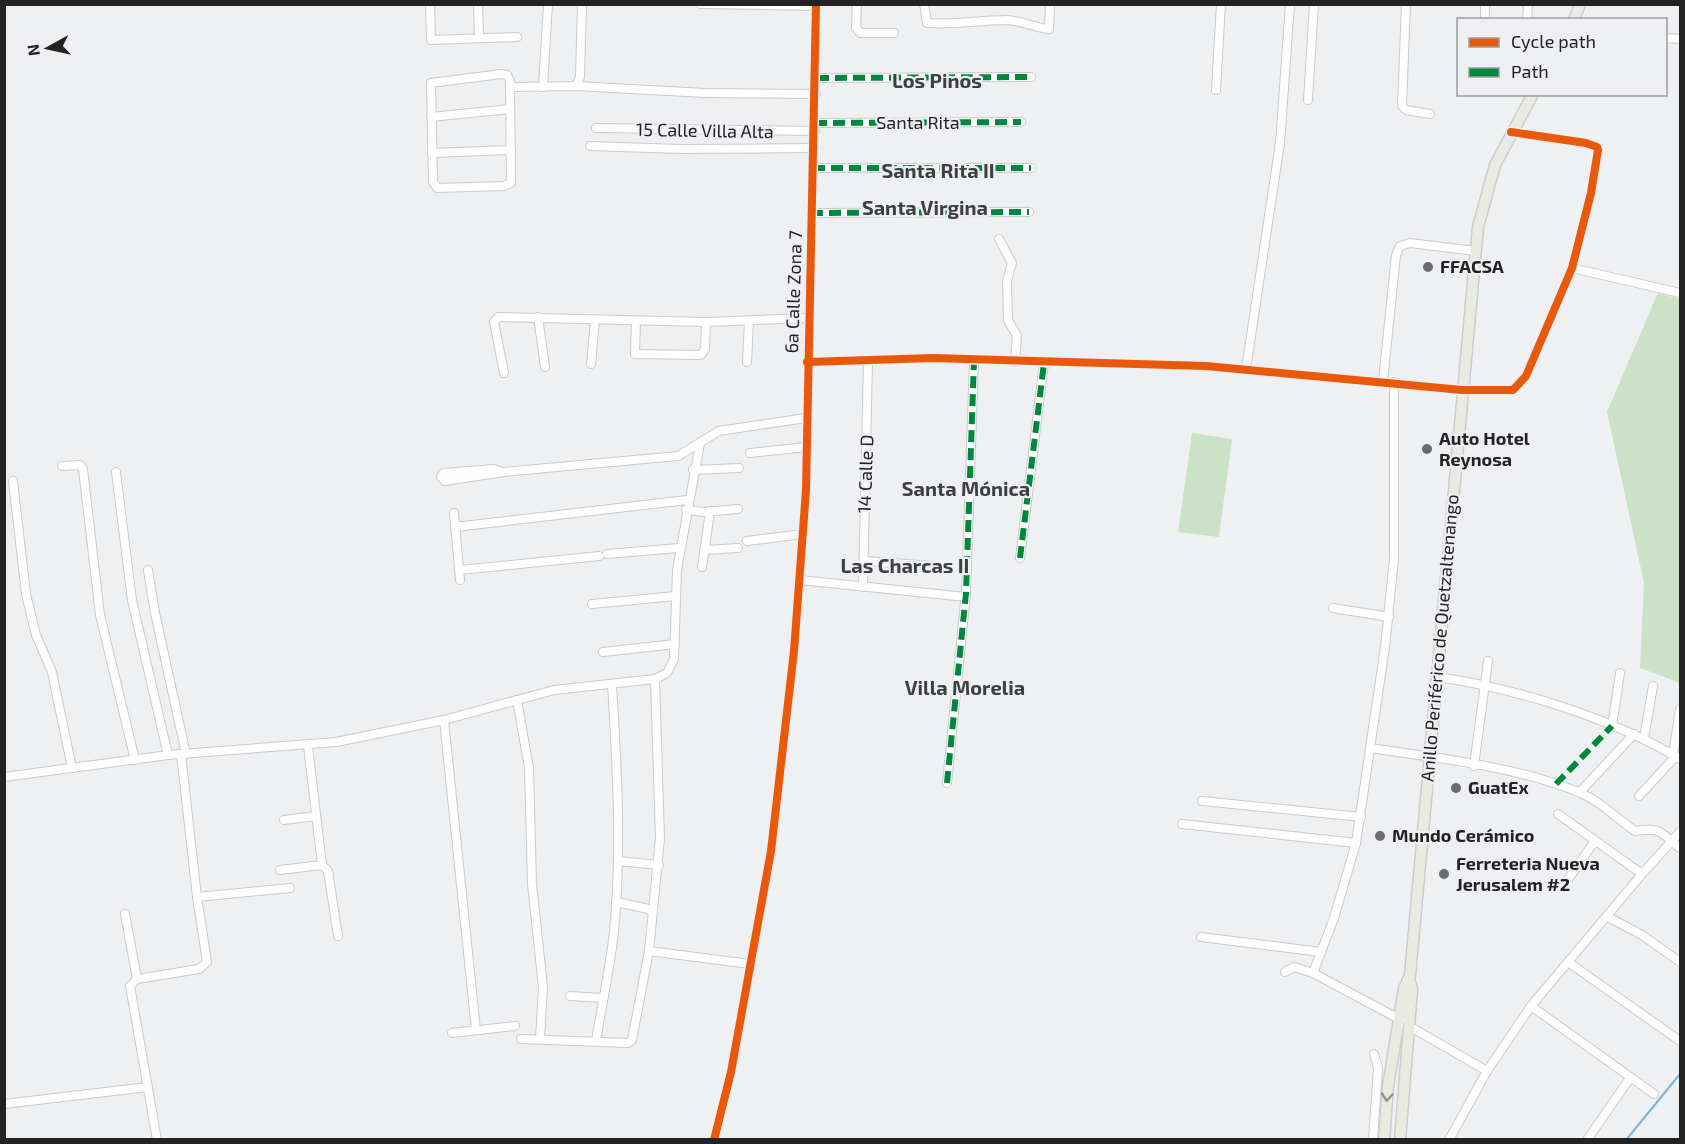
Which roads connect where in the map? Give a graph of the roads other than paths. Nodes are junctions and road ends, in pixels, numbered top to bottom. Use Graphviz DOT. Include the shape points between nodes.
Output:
graph roads {
  1 [pos="430,4"];
  2 [pos="478,4"];
  3 [pos="548,4"];
  4 [pos="582,4"];
  5 [pos="701,4"];
  6 [pos="857,4"];
  7 [pos="924,4"];
  8 [pos="1050,4"];
  9 [pos="1221,4"];
  10 [pos="1290,4"];
  11 [pos="1314,4"];
  12 [pos="1406,4"];
  13 [pos="816,5"];
  14 [pos="894,33"];
  15 [pos="517,37"];
  16 [pos="479,38"];
  17 [pos="1030,77"];
  18 [pos="817,78"];
  19 [pos="576,86"];
  20 [pos="510,87"];
  21 [pos="543,87"];
  22 [pos="1216,90"];
  23 [pos="816,94"];
  24 [pos="1532,96"];
  25 [pos="1308,100"];
  26 [pos="510,109"];
  27 [pos="1431,114"];
  28 [pos="431,117"];
  29 [pos="1021,122"];
  30 [pos="815,127"];
  31 [pos="596,128"];
  32 [pos="1511,132"];
  33 [pos="590,146"];
  34 [pos="814,148"];
  35 [pos="511,150"];
  36 [pos="432,153"];
  37 [pos="813,168"];
  38 [pos="1031,168"];
  39 [pos="1029,212"];
  40 [pos="812,213"];
  41 [pos="999,239"];
  42 [pos="1475,251"];
  43 [pos="1572,267"];
  44 [pos="1680,294"];
  45 [pos="538,317"];
  46 [pos="594,318"];
  47 [pos="808,318"];
  48 [pos="636,321"];
  49 [pos="748,321"];
  50 [pos="706,322"];
  51 [pos="974,360"];
  52 [pos="868,361"];
  53 [pos="747,362"];
  54 [pos="807,362"];
  55 [pos="1015,362"];
  56 [pos="1044,363"];
  57 [pos="591,364"];
  58 [pos="545,367"];
  59 [pos="1246,369"];
  60 [pos="504,373"];
  61 [pos="1383,381"];
  62 [pos="1394,382"];
  63 [pos="1462,390"];
  64 [pos="806,418"];
  65 [pos="700,443"];
  66 [pos="806,447"];
  67 [pos="750,453"];
  68 [pos="62,466"];
  69 [pos="739,468"];
  70 [pos="693,470"];
  71 [pos="116,472"];
  72 [pos="503,472"];
  73 [pos="13,481"];
  74 [pos="687,500"];
  75 [pos="738,508"];
  76 [pos="686,510"];
  77 [pos="710,511"];
  78 [pos="454,513"];
  79 [pos="456,527"];
  80 [pos="803,534"];
  81 [pos="747,541"];
  82 [pos="680,548"];
  83 [pos="738,548"];
  84 [pos="705,550"];
  85 [pos="1020,558"];
  86 [pos="864,561"];
  87 [pos="934,566"];
  88 [pos="702,567"];
  89 [pos="148,570"];
  90 [pos="460,570"];
  91 [pos="460,580"];
  92 [pos="800,580"];
  93 [pos="863,587"];
  94 [pos="676,596"];
  95 [pos="966,597"];
  96 [pos="592,604"];
  97 [pos="1333,608"];
  98 [pos="1389,617"];
  99 [pos="675,645"];
  100 [pos="603,652"];
  101 [pos="1488,661"];
  102 [pos="1620,673"];
  103 [pos="1437,677"];
  104 [pos="655,679"];
  105 [pos="612,684"];
  106 [pos="1485,684"];
  107 [pos="1653,686"];
  108 [pos="517,700"];
  109 [pos="1680,709"];
  110 [pos="444,720"];
  111 [pos="1612,726"];
  112 [pos="1634,734"];
  113 [pos="1644,738"];
  114 [pos="308,746"];
  115 [pos="1370,748"];
  116 [pos="184,754"];
  117 [pos="168,755"];
  118 [pos="1677,756"];
  119 [pos="1429,757"];
  120 [pos="135,760"];
  121 [pos="1474,766"];
  122 [pos="72,768"];
  123 [pos="4,777"];
  124 [pos="947,783"];
  125 [pos="1580,792"];
  126 [pos="1639,796"];
  127 [pos="1202,801"];
  128 [pos="1558,814"];
  129 [pos="316,816"];
  130 [pos="1361,817"];
  131 [pos="284,820"];
  132 [pos="1182,824"];
  133 [pos="1680,832"];
  134 [pos="1671,841"];
  135 [pos="1597,842"];
  136 [pos="1356,843"];
  137 [pos="1680,848"];
  138 [pos="618,861"];
  139 [pos="322,865"];
  140 [pos="659,865"];
  141 [pos="280,870"];
  142 [pos="1642,873"];
  143 [pos="1569,878"];
  144 [pos="290,888"];
  145 [pos="197,897"];
  146 [pos="616,902"];
  147 [pos="654,910"];
  148 [pos="125,914"];
  149 [pos="1608,917"];
  150 [pos="338,936"];
  151 [pos="1201,937"];
  152 [pos="649,951"];
  153 [pos="1321,952"];
  154 [pos="1568,962"];
  155 [pos="1680,962"];
  156 [pos="750,964"];
  157 [pos="1285,972"];
  158 [pos="1313,973"];
  159 [pos="137,979"];
  160 [pos="570,996"];
  161 [pos="603,998"];
  162 [pos="1531,1006"];
  163 [pos="1405,1023"];
  164 [pos="515,1026"];
  165 [pos="476,1030"];
  166 [pos="452,1033"];
  167 [pos="540,1038"];
  168 [pos="521,1039"];
  169 [pos="596,1041"];
  170 [pos="1680,1041"];
  171 [pos="1374,1054"];
  172 [pos="1392,1065"];
  173 [pos="1378,1068"];
  174 [pos="1487,1071"];
  175 [pos="1630,1077"];
  176 [pos="148,1087"];
  177 [pos="1654,1094"];
  178 [pos="4,1104"];
  179 [pos="157,1140"];
  180 [pos="714,1140"];
  181 [pos="1373,1140"];
  182 [pos="1384,1140"];
  183 [pos="1400,1140"];
  184 [pos="1449,1140"];
  185 [pos="1587,1140"];
  1 -- 16 [label="street" via="431,40"];
  2 -- 16 [label="street"];
  3 -- 21 [label="street"];
  4 -- 19 [label="street" via="580,78"];
  5 -- 13 [label="street"];
  6 -- 14 [label="street" via="856,27 860,33"];
  7 -- 8 [label="street" via="925,21 1026,21 1049,29"];
  9 -- 22 [label="street"];
  10 -- 59 [label="street" via="1280,143"];
  11 -- 25 [label="street"];
  12 -- 27 [label="street" via="1402,106"];
  13 -- 18 [label="street, 6a Calle Zona 7"];
  15 -- 16 [label="street"];
  17 -- 18 [label="street"];
  18 -- 23 [label="street, 6a Calle Zona 7"];
  19 -- 21 [label="street"];
  19 -- 23 [label="street"];
  20 -- 21 [label="street"];
  20 -- 26 [label="street"];
  20 -- 28 [label="street" via="503,74 434,81 430,89"];
  23 -- 30 [label="street, 6a Calle Zona 7"];
  24 -- 32 [label="highway, Anillo Periférico de Quetzaltenango"];
  26 -- 28 [label="street"];
  26 -- 35 [label="street"];
  28 -- 36 [label="street"];
  29 -- 30 [label="street, Santa Rita"];
  30 -- 31 [label="street, 15 Calle Villa Alta"];
  30 -- 34 [label="street, 6a Calle Zona 7"];
  32 -- 42 [label="highway, Anillo Periférico de Quetzaltenango" via="1485,194"];
  32 -- 43 [label="street" via="1598,148"];
  33 -- 34 [label="street"];
  34 -- 37 [label="street, 6a Calle Zona 7"];
  35 -- 36 [label="street"];
  35 -- 36 [label="street" via="512,181 504,186 437,188 433,184"];
  37 -- 38 [label="street"];
  37 -- 40 [label="street, 6a Calle Zona 7"];
  39 -- 40 [label="street"];
  40 -- 47 [label="street, 6a Calle Zona 7"];
  41 -- 55 [label="street" via="1012,262 1007,281 1008,320 1017,336"];
  42 -- 61 [label="street" via="1410,243 1400,246"];
  42 -- 63 [label="highway, Anillo Periférico de Quetzaltenango"];
  43 -- 44 [label="street"];
  43 -- 63 [label="street" via="1520,385 1499,392"];
  45 -- 46 [label="street"];
  45 -- 58 [label="street"];
  45 -- 60 [label="street" via="495,319"];
  46 -- 48 [label="street"];
  46 -- 57 [label="street"];
  47 -- 49 [label="street"];
  47 -- 54 [label="street, 6a Calle Zona 7"];
  48 -- 50 [label="street"];
  48 -- 50 [label="street" via="635,354 701,355 705,349"];
  49 -- 50 [label="street"];
  49 -- 53 [label="street"];
  51 -- 52 [label="street"];
  51 -- 55 [label="street"];
  51 -- 95 [label="street"];
  52 -- 54 [label="street"];
  52 -- 86 [label="street, 14 Calle D"];
  54 -- 64 [label="street, 6a Calle Zona 7"];
  55 -- 56 [label="street"];
  56 -- 59 [label="street"];
  56 -- 85 [label="street"];
  59 -- 61 [label="street"];
  61 -- 62 [label="street"];
  62 -- 63 [label="street"];
  62 -- 98 [label="street" via="1394,559"];
  63 -- 103 [label="highway, Anillo Periférico de Quetzaltenango"];
  64 -- 65 [label="street" via="719,431"];
  64 -- 66 [label="street, 6a Calle Zona 7"];
  65 -- 70 [label="street"];
  65 -- 72 [label="street" via="678,456"];
  66 -- 67 [label="street"];
  66 -- 80 [label="street, 6a Calle Zona 7"];
  68 -- 120 [label="street" via="80,465 83,469 100,615"];
  69 -- 70 [label="street"];
  70 -- 74 [label="street"];
  71 -- 117 [label="street" via="132,600"];
  72 -- 72 [label="street" via="494,469 443,473 441,477 445,481"];
  73 -- 122 [label="street" via="26,594 36,635 52,672"];
  74 -- 76 [label="street"];
  74 -- 79 [label="street"];
  75 -- 77 [label="street"];
  76 -- 77 [label="street"];
  76 -- 82 [label="street"];
  77 -- 84 [label="street"];
  78 -- 79 [label="street"];
  79 -- 90 [label="street"];
  80 -- 81 [label="street"];
  80 -- 92 [label="street, 6a Calle Zona 7"];
  82 -- 90 [label="street"];
  82 -- 94 [label="street"];
  83 -- 84 [label="street"];
  84 -- 88 [label="street"];
  86 -- 87 [label="street"];
  86 -- 93 [label="street, 14 Calle D"];
  89 -- 116 [label="street"];
  90 -- 91 [label="street"];
  92 -- 93 [label="street"];
  92 -- 156 [label="street, 6a Calle Zona 7" via="776,817"];
  93 -- 95 [label="street"];
  94 -- 96 [label="street"];
  94 -- 99 [label="street"];
  95 -- 124 [label="street"];
  97 -- 98 [label="street"];
  98 -- 115 [label="street"];
  99 -- 100 [label="street"];
  99 -- 104 [label="street" via="670,668"];
  101 -- 106 [label="street"];
  102 -- 111 [label="street"];
  103 -- 106 [label="street"];
  103 -- 119 [label="highway, Anillo Periférico de Quetzaltenango"];
  104 -- 105 [label="street"];
  104 -- 140 [label="street"];
  105 -- 108 [label="street" via="554,690"];
  105 -- 138 [label="street"];
  106 -- 111 [label="street"];
  106 -- 121 [label="street"];
  107 -- 113 [label="street"];
  108 -- 110 [label="street"];
  108 -- 167 [label="street" via="530,777 532,884 543,987"];
  109 -- 118 [label="street"];
  110 -- 114 [label="street"];
  110 -- 165 [label="street"];
  111 -- 112 [label="street"];
  112 -- 113 [label="street"];
  112 -- 125 [label="street"];
  113 -- 118 [label="street"];
  114 -- 116 [label="street"];
  114 -- 129 [label="street"];
  115 -- 119 [label="street"];
  115 -- 130 [label="street"];
  116 -- 117 [label="street"];
  116 -- 145 [label="street"];
  117 -- 120 [label="street"];
  118 -- 126 [label="street"];
  119 -- 121 [label="street"];
  119 -- 163 [label="highway, Anillo Periférico de Quetzaltenango" via="1409,979 1404,989"];
  120 -- 122 [label="street"];
  121 -- 125 [label="street"];
  122 -- 123 [label="street"];
  125 -- 134 [label="street" via="1635,831 1653,828"];
  127 -- 130 [label="street"];
  128 -- 135 [label="street"];
  129 -- 131 [label="street"];
  129 -- 139 [label="street"];
  130 -- 136 [label="street"];
  132 -- 136 [label="street"];
  133 -- 134 [label="street"];
  134 -- 137 [label="street"];
  134 -- 142 [label="street"];
  135 -- 142 [label="street"];
  135 -- 143 [label="street"];
  136 -- 153 [label="street"];
  138 -- 140 [label="street"];
  138 -- 146 [label="street"];
  139 -- 141 [label="street"];
  139 -- 150 [label="street" via="328,871"];
  140 -- 147 [label="street"];
  142 -- 149 [label="street"];
  144 -- 145 [label="street"];
  145 -- 159 [label="street" via="207,948 206,964 199,969"];
  146 -- 147 [label="street"];
  146 -- 161 [label="street"];
  147 -- 152 [label="street"];
  148 -- 159 [label="street"];
  149 -- 154 [label="street"];
  149 -- 155 [label="street"];
  151 -- 153 [label="street"];
  152 -- 156 [label="street"];
  152 -- 169 [label="street" via="632,1040"];
  153 -- 158 [label="street"];
  154 -- 162 [label="street"];
  154 -- 170 [label="street"];
  156 -- 180 [label="street, 6a Calle Zona 7" via="731,1072"];
  157 -- 158 [label="street" via="1294,967"];
  158 -- 163 [label="street"];
  159 -- 176 [label="street" via="130,988"];
  160 -- 161 [label="street"];
  161 -- 169 [label="street"];
  162 -- 174 [label="street"];
  162 -- 175 [label="street"];
  163 -- 172 [label="highway, Anillo Periférico de Quetzaltenango"];
  163 -- 174 [label="street"];
  163 -- 183 [label="highway, Anillo Periférico de Quetzaltenango"];
  164 -- 165 [label="street"];
  165 -- 166 [label="street"];
  167 -- 168 [label="street"];
  167 -- 169 [label="street"];
  171 -- 173 [label="street"];
  172 -- 173 [label="street"];
  172 -- 182 [label="highway, Anillo Periférico de Quetzaltenango, one-way"];
  173 -- 181 [label="street"];
  174 -- 184 [label="street"];
  175 -- 177 [label="street"];
  175 -- 185 [label="street"];
  176 -- 178 [label="street"];
  176 -- 179 [label="street"];
}
